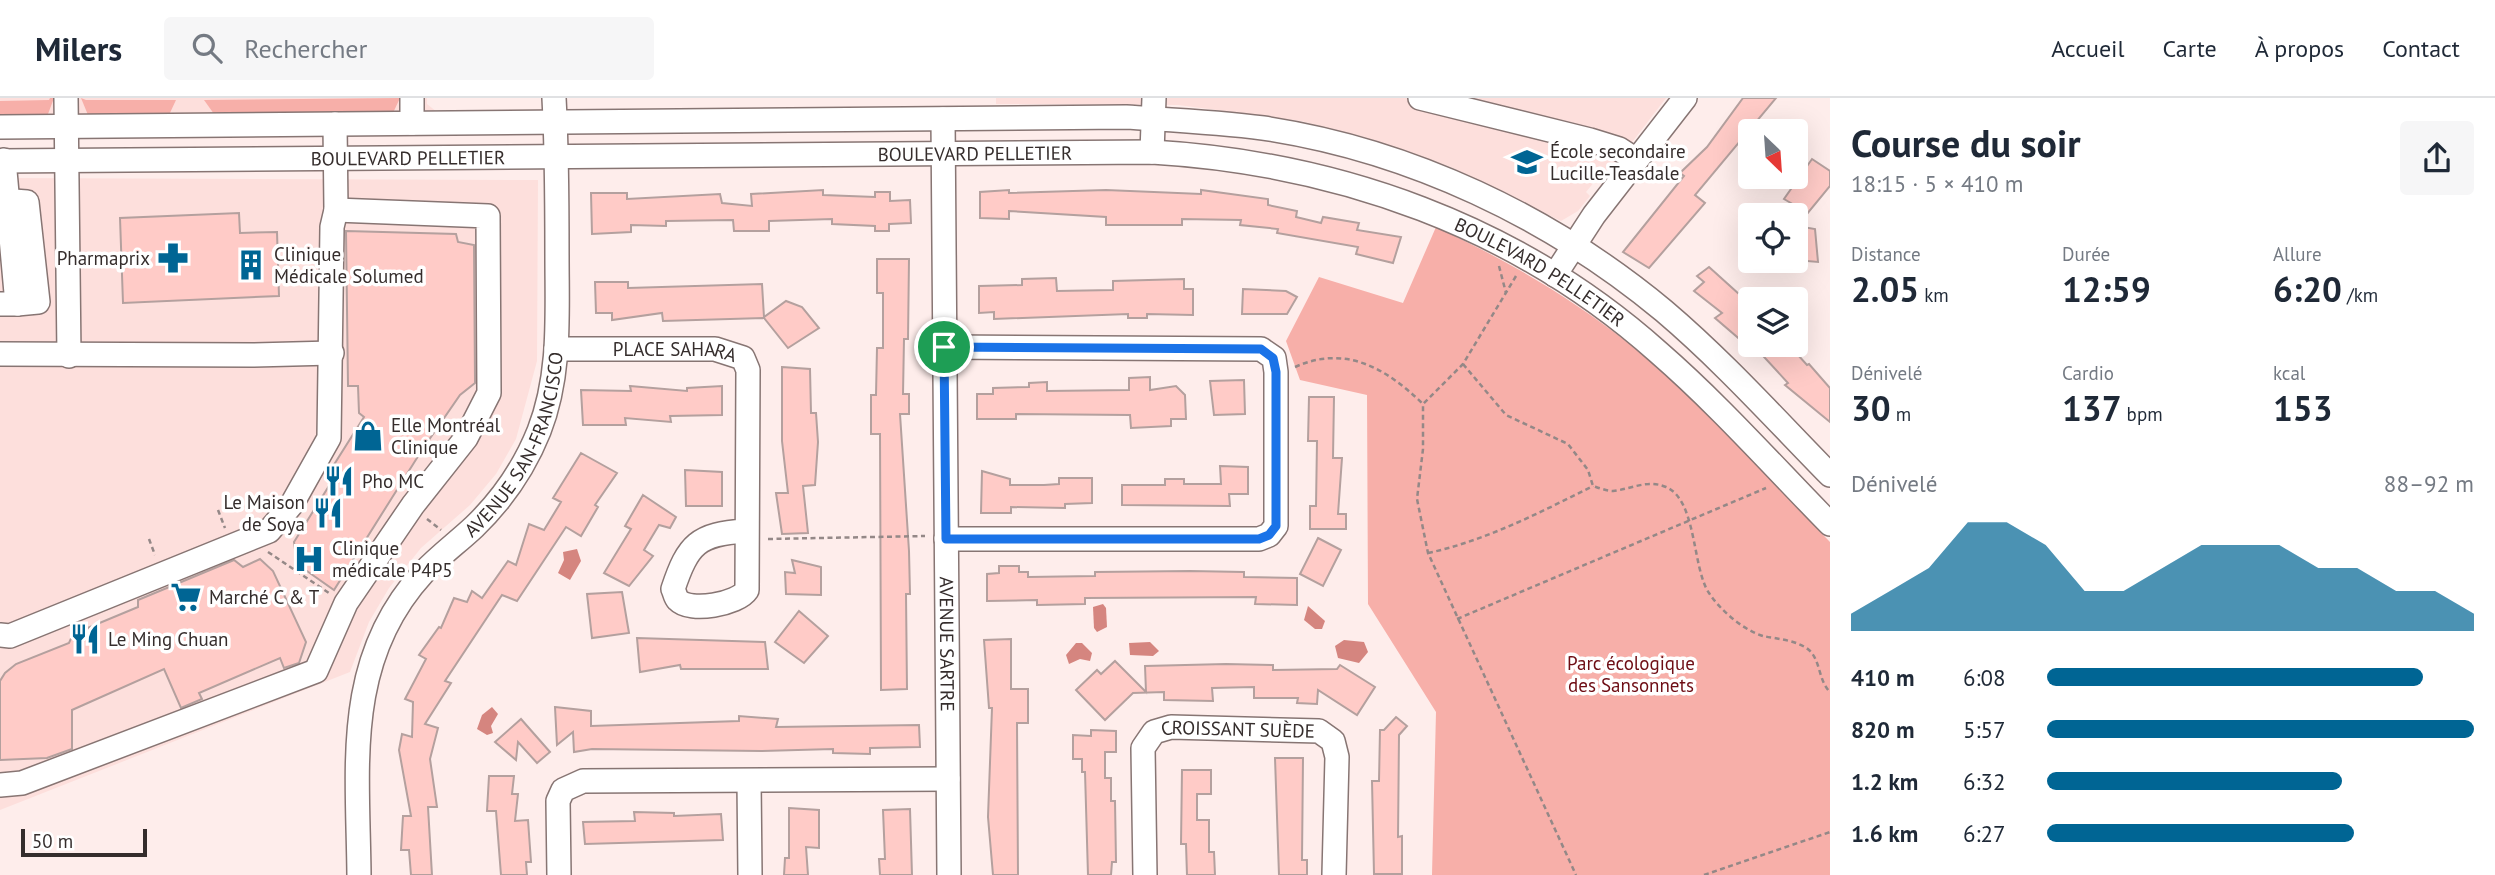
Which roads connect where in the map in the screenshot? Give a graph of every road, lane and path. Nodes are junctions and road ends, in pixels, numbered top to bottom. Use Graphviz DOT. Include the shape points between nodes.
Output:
graph roads {
  1 [pos="65,98"];
  2 [pos="412,98"];
  3 [pos="554,98"];
  4 [pos="1420,98"];
  5 [pos="1685,98"];
  6 [pos="1154,108"];
  7 [pos="943,119"];
  8 [pos="555,122"];
  9 [pos="412,123"];
  10 [pos="335,124"];
  11 [pos="66,126"];
  12 [pos="0,127"];
  13 [pos="1152,152"];
  14 [pos="943,153"];
  15 [pos="556,156"];
  16 [pos="335,158"];
  17 [pos="2,160"];
  18 [pos="1636,160"];
  19 [pos="66,161"];
  20 [pos="4,200"];
  21 [pos="336,211"];
  22 [pos="1574,245"];
  23 [pos="1499,266"];
  24 [pos="1521,267"];
  25 [pos="1555,275"];
  26 [pos="1506,293"];
  27 [pos="8,304"];
  28 [pos="944,347"];
  29 [pos="556,349"];
  30 [pos="332,353"];
  31 [pos="0,354"];
  32 [pos="69,356"];
  33 [pos="1463,364"];
  34 [pos="1276,372"];
  35 [pos="1423,404"];
  36 [pos="1830,475"];
  37 [pos="1775,484"];
  38 [pos="1593,486"];
  39 [pos="218,510"];
  40 [pos="424,517"];
  41 [pos="1688,521"];
  42 [pos="1830,524"];
  43 [pos="226,531"];
  44 [pos="444,532"];
  45 [pos="746,536"];
  46 [pos="149,539"];
  47 [pos="946,539"];
  48 [pos="265,550"];
  49 [pos="1428,553"];
  50 [pos="158,561"];
  51 [pos="329,593"];
  52 [pos="1457,619"];
  53 [pos="0,635"];
  54 [pos="1830,692"];
  55 [pos="948,779"];
  56 [pos="749,782"];
  57 [pos="0,785"];
  58 [pos="1830,832"];
  59 [pos="359,875"];
  60 [pos="559,875"];
  61 [pos="750,875"];
  62 [pos="949,875"];
  63 [pos="1145,875"];
  64 [pos="1334,875"];
  65 [pos="1576,875"];
  66 [pos="1704,875"];
  1 -- 11 [label="street"];
  2 -- 9 [label="street"];
  3 -- 8 [label="street, AVENUE SAN-FRANCISCO"];
  4 -- 18 [label="street" via="1619,149"];
  5 -- 18 [label="street"];
  6 -- 7 [label="street, BOULEVARD PELLETIER"];
  6 -- 13 [label="street"];
  6 -- 22 [label="street, BOULEVARD PELLETIER" via="1382,157 1464,188"];
  7 -- 8 [label="street, BOULEVARD PELLETIER"];
  7 -- 14 [label="street, AVENUE SARTRE"];
  8 -- 9 [label="street, BOULEVARD PELLETIER"];
  8 -- 15 [label="street, AVENUE SAN-FRANCISCO"];
  9 -- 10 [label="street, BOULEVARD PELLETIER"];
  10 -- 11 [label="street, BOULEVARD PELLETIER"];
  10 -- 16 [label="street"];
  11 -- 12 [label="street, BOULEVARD PELLETIER"];
  11 -- 19 [label="street"];
  13 -- 14 [label="street, BOULEVARD PELLETIER"];
  13 -- 25 [label="street, BOULEVARD PELLETIER" via="1256,162 1355,185 1470,228"];
  14 -- 15 [label="street, BOULEVARD PELLETIER"];
  14 -- 28 [label="street, AVENUE SARTRE"];
  15 -- 16 [label="street, BOULEVARD PELLETIER"];
  15 -- 29 [label="street, AVENUE SAN-FRANCISCO"];
  16 -- 19 [label="street, BOULEVARD PELLETIER"];
  16 -- 21 [label="street"];
  17 -- 19 [label="street, BOULEVARD PELLETIER"];
  17 -- 20 [label="street"];
  18 -- 22 [label="street"];
  19 -- 32 [label="street"];
  20 -- 27 [label="street" via="27,202 38,302"];
  21 -- 30 [label="street" via="332,227"];
  21 -- 57 [label="street" via="488,216 489,393 467,438 345,603 316,671 22,783"];
  22 -- 25 [label="street"];
  22 -- 36 [label="street, BOULEVARD PELLETIER" via="1675,321"];
  23 -- 26 [label="path"];
  24 -- 26 [label="path"];
  25 -- 42 [label="street, BOULEVARD PELLETIER" via="1659,352"];
  26 -- 33 [label="path"];
  28 -- 34 [label="street" via="1261,349 1273,358"];
  28 -- 47 [label="street, AVENUE SARTRE"];
  29 -- 45 [label="street, PLACE SAHARA" via="715,349 743,358 748,370"];
  29 -- 59 [label="street, AVENUE SAN-FRANCISCO" via="546,411 528,456 487,513 412,585 374,650 359,715"];
  30 -- 32 [label="street"];
  30 -- 53 [label="street" via="328,438 292,504 269,531 10,636"];
  31 -- 32 [label="street"];
  33 -- 35 [label="path"];
  33 -- 38 [label="path" via="1506,415 1568,444 1588,470"];
  34 -- 35 [label="path" via="1308,361 1364,362 1396,378"];
  34 -- 47 [label="street" via="1276,526 1269,535 1259,539"];
  35 -- 49 [label="path" via="1417,499"];
  37 -- 41 [label="path"];
  38 -- 41 [label="path" via="1612,491 1651,483 1667,487 1677,495"];
  38 -- 49 [label="path" via="1535,515"];
  39 -- 43 [label="path"];
  40 -- 44 [label="path"];
  41 -- 52 [label="path"];
  41 -- 54 [label="path" via="1708,593 1730,616 1760,635 1808,650"];
  45 -- 47 [label="path"];
  46 -- 50 [label="path"];
  47 -- 55 [label="street, AVENUE SARTRE"];
  48 -- 51 [label="path"];
  49 -- 52 [label="path"];
  52 -- 65 [label="path"];
  55 -- 56 [label="street"];
  55 -- 62 [label="street, AVENUE SARTRE"];
  56 -- 60 [label="street" via="572,784 558,801"];
  56 -- 61 [label="street"];
  58 -- 66 [label="path"];
  63 -- 64 [label="street, CROISSANT SUÈDE" via="1143,748 1154,732 1171,727 1319,731 1333,741 1337,757"];
}
